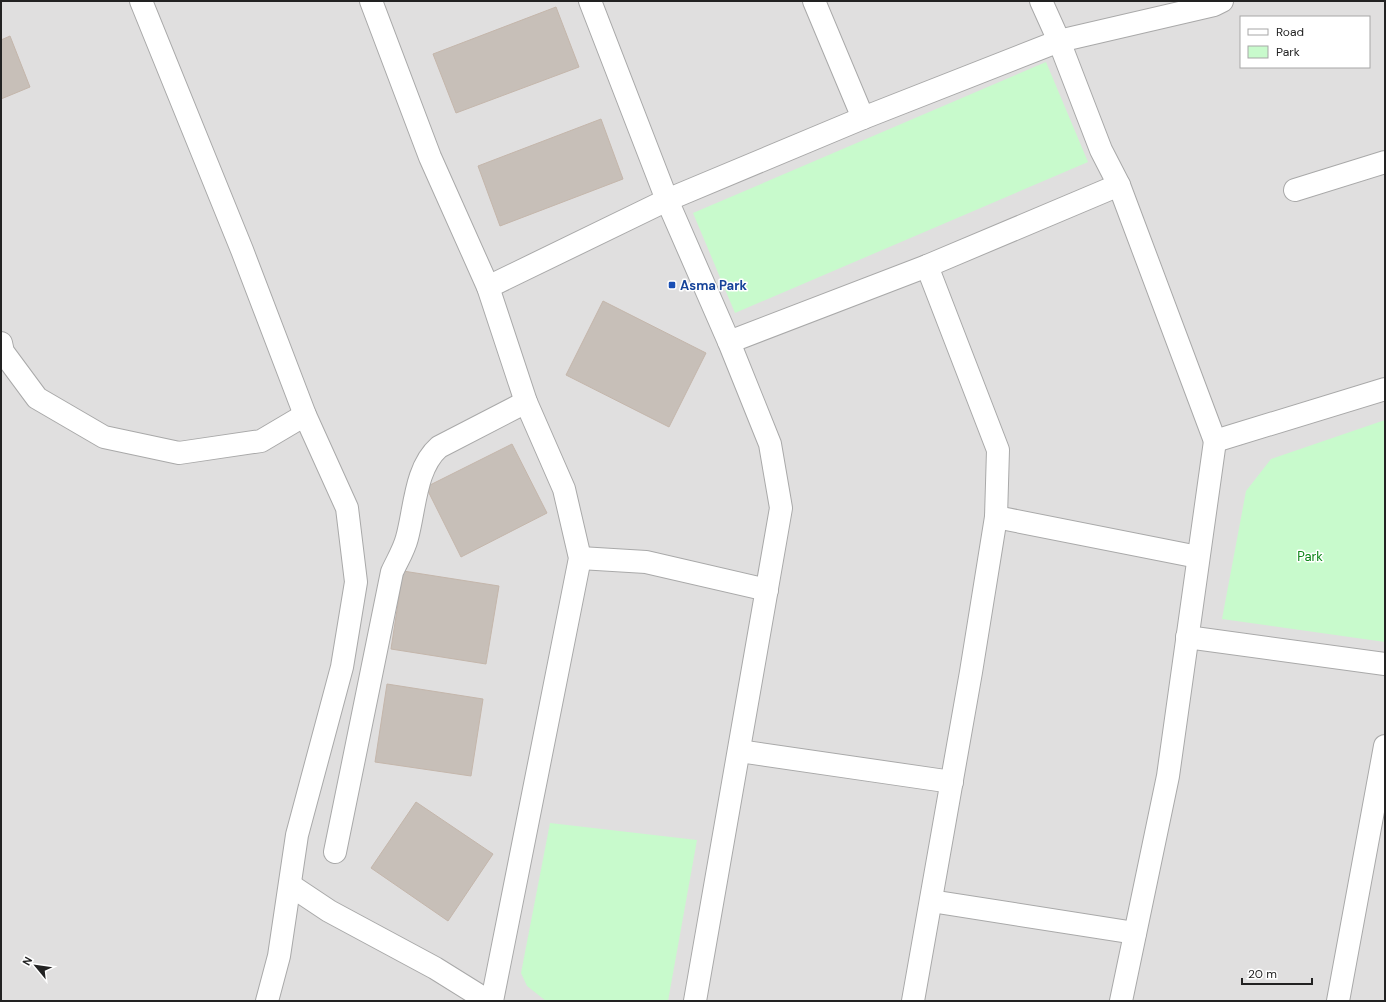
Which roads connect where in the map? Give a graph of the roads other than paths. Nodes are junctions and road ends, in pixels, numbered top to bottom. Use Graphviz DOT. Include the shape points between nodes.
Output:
graph roads {
  1 [pos="141,1"];
  2 [pos="371,1"];
  3 [pos="590,1"];
  4 [pos="814,1"];
  5 [pos="1041,1"];
  6 [pos="1222,1"];
  7 [pos="1058,41"];
  8 [pos="863,118"];
  9 [pos="1385,162"];
  10 [pos="1119,185"];
  11 [pos="1295,190"];
  12 [pos="667,200"];
  13 [pos="927,266"];
  14 [pos="488,287"];
  15 [pos="729,342"];
  16 [pos="1,343"];
  17 [pos="1385,389"];
  18 [pos="526,402"];
  19 [pos="305,415"];
  20 [pos="1215,441"];
  21 [pos="996,517"];
  22 [pos="1198,557"];
  23 [pos="580,558"];
  24 [pos="767,590"];
  25 [pos="1187,636"];
  26 [pos="1385,664"];
  27 [pos="1385,746"];
  28 [pos="739,751"];
  29 [pos="952,782"];
  30 [pos="335,852"];
  31 [pos="290,885"];
  32 [pos="931,901"];
  33 [pos="1135,933"];
  34 [pos="267,1001"];
  35 [pos="488,1001"];
  36 [pos="492,1001"];
  37 [pos="695,1001"];
  38 [pos="914,1001"];
  39 [pos="1121,1001"];
  40 [pos="1338,1001"];
  1 -- 19 [label="street" via="242,250"];
  2 -- 14 [label="street" via="430,157"];
  3 -- 12 [label="street"];
  4 -- 8 [label="street"];
  5 -- 7 [label="street"];
  6 -- 7 [label="street"];
  7 -- 8 [label="street"];
  7 -- 10 [label="street" via="1101,150"];
  8 -- 12 [label="street"];
  9 -- 11 [label="street"];
  10 -- 13 [label="street"];
  10 -- 20 [label="street"];
  12 -- 14 [label="street"];
  12 -- 15 [label="street"];
  13 -- 15 [label="street"];
  13 -- 21 [label="street" via="998,450"];
  14 -- 18 [label="street"];
  15 -- 24 [label="street" via="770,444 781,508"];
  16 -- 19 [label="street" via="4,352 37,398 104,437 179,453 261,441"];
  17 -- 20 [label="street"];
  18 -- 23 [label="street" via="564,489"];
  18 -- 30 [label="street" via="439,447 421,474 407,540 392,572"];
  19 -- 31 [label="street" via="347,508 356,582 342,667 297,835"];
  20 -- 22 [label="street"];
  21 -- 22 [label="street"];
  21 -- 29 [label="street"];
  22 -- 25 [label="street"];
  23 -- 24 [label="street" via="646,562"];
  23 -- 36 [label="street"];
  24 -- 28 [label="street"];
  25 -- 26 [label="street"];
  25 -- 33 [label="street" via="1168,776"];
  27 -- 40 [label="street"];
  28 -- 29 [label="street"];
  28 -- 37 [label="street"];
  29 -- 32 [label="street"];
  31 -- 34 [label="street" via="279,956"];
  31 -- 35 [label="street" via="329,912 435,968"];
  32 -- 33 [label="street"];
  32 -- 38 [label="street"];
  33 -- 39 [label="street"];
}
